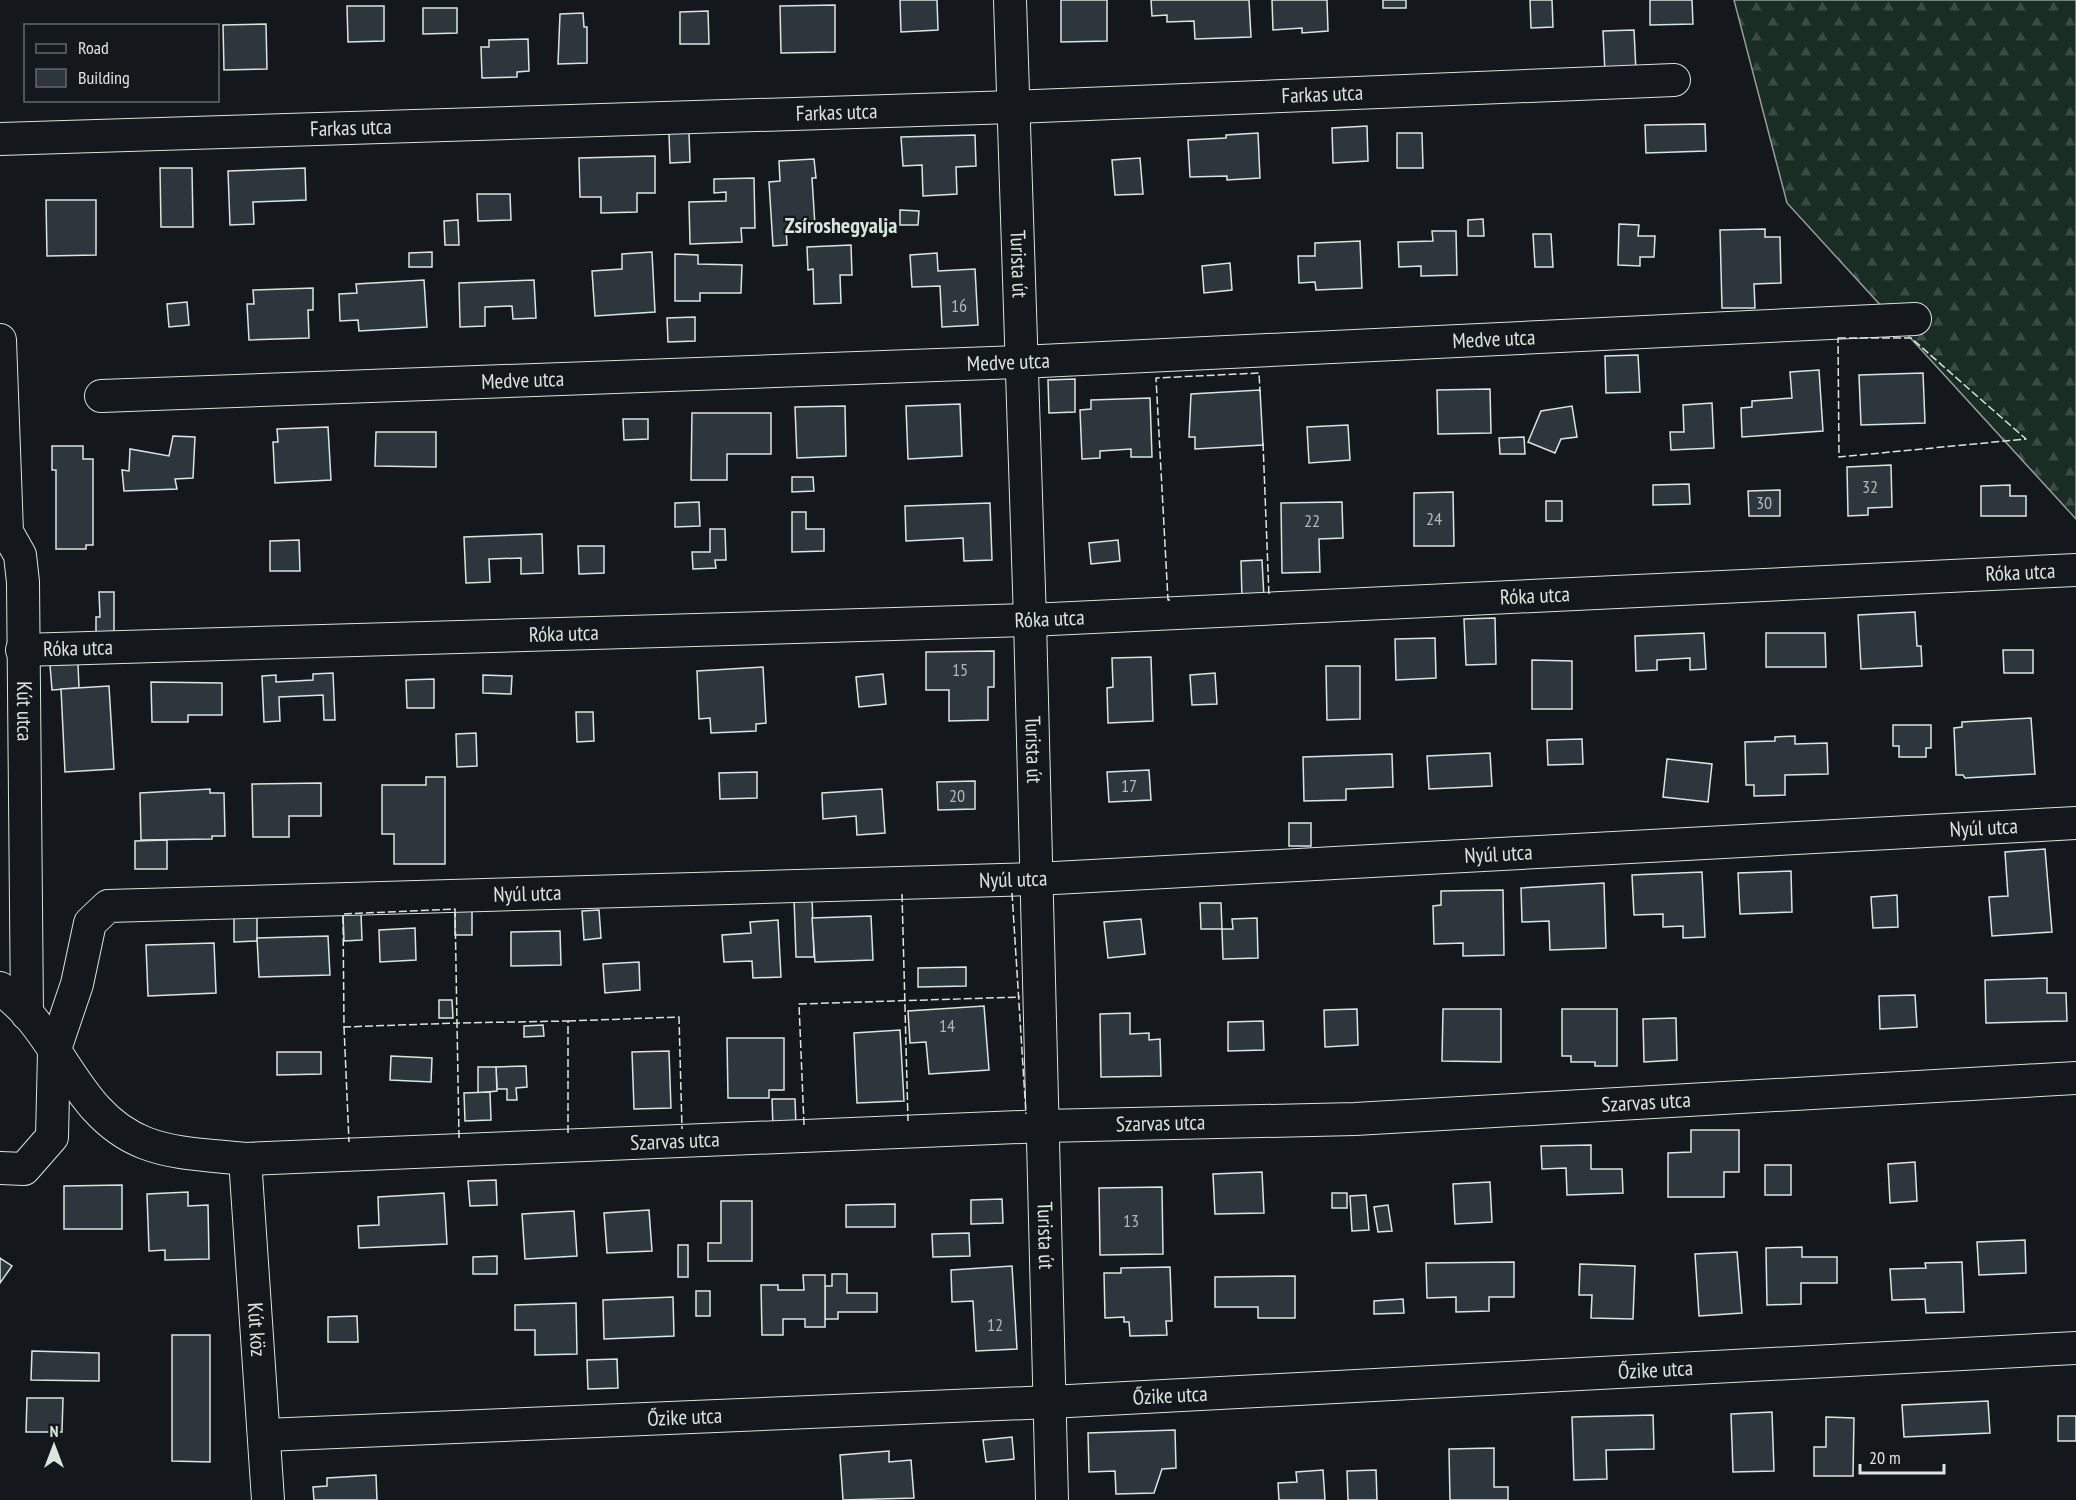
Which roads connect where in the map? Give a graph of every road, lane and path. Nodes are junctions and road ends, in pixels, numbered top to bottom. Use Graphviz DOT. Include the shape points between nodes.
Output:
graph roads {
  1 [pos="1010,0"];
  2 [pos="1674,80"];
  3 [pos="1013,107"];
  4 [pos="0,140"];
  5 [pos="1915,319"];
  6 [pos="0,340"];
  7 [pos="1020,362"];
  8 [pos="101,396"];
  9 [pos="4,529"];
  10 [pos="2076,570"];
  11 [pos="1030,620"];
  12 [pos="22,650"];
  13 [pos="2076,823"];
  14 [pos="1036,879"];
  15 [pos="0,988"];
  16 [pos="27,1014"];
  17 [pos="54,1052"];
  18 [pos="2076,1078"];
  19 [pos="1044,1126"];
  20 [pos="245,1159"];
  21 [pos="0,1168"];
  22 [pos="2076,1348"];
  23 [pos="1050,1402"];
  24 [pos="265,1435"];
  25 [pos="268,1500"];
  26 [pos="1052,1500"];
  1 -- 3 [label="street, Turista út"];
  2 -- 3 [label="street, Farkas utca"];
  3 -- 4 [label="street, Farkas utca"];
  3 -- 7 [label="street, Turista út"];
  5 -- 7 [label="street, Medve utca"];
  6 -- 9 [label="street, Kút utca"];
  7 -- 8 [label="street, Medve utca"];
  7 -- 11 [label="street, Turista út"];
  9 -- 12 [label="street, Kút utca" via="20,555"];
  10 -- 11 [label="street, Róka utca"];
  11 -- 12 [label="street, Róka utca"];
  11 -- 14 [label="street, Turista út"];
  12 -- 16 [label="street, Kút utca"];
  13 -- 14 [label="street, Nyúl utca"];
  14 -- 17 [label="street, Nyúl utca" via="108,906 90,923 77,984"];
  14 -- 19 [label="street, Turista út"];
  15 -- 16 [label="street, Szarvas utca"];
  16 -- 17 [label="street, Szarvas utca"];
  17 -- 20 [label="street, Szarvas utca" via="91,1105 117,1129 176,1152"];
  17 -- 21 [label="street, Nyúl utca" via="52,1137 24,1169"];
  18 -- 19 [label="street, Szarvas utca" via="1367,1118"];
  19 -- 20 [label="street, Szarvas utca"];
  19 -- 23 [label="street, Turista út"];
  20 -- 24 [label="street, Kút köz"];
  22 -- 23 [label="street, Őzike utca"];
  23 -- 24 [label="street, Őzike utca"];
  23 -- 26 [label="street, Turista út"];
  24 -- 25 [label="street, Kút köz"];
}
